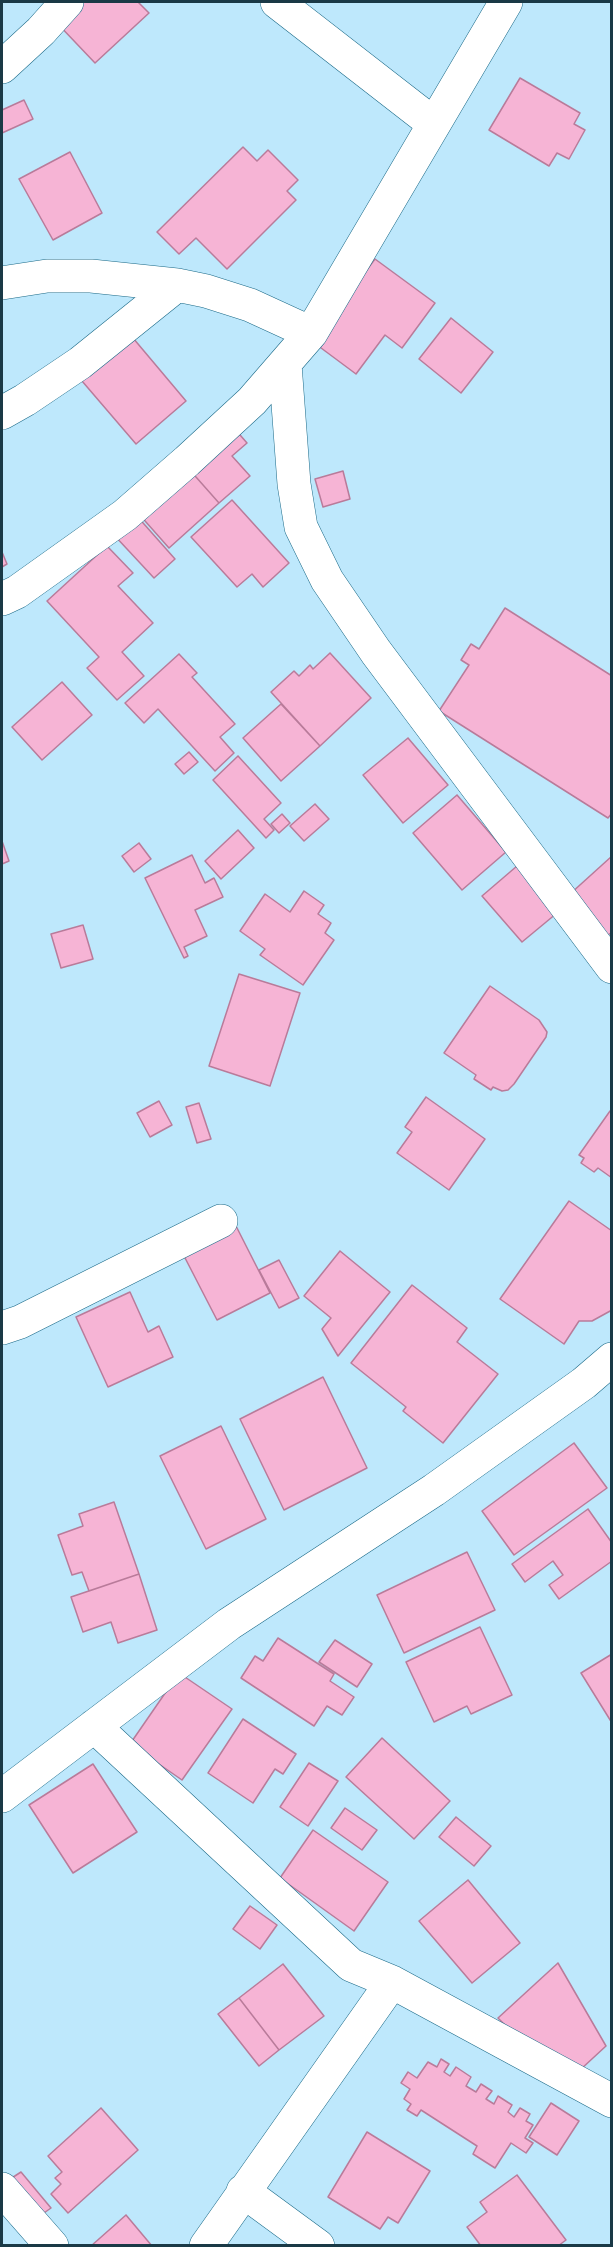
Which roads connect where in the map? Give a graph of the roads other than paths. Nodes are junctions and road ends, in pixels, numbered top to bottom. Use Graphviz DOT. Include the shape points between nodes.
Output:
graph roads {
  1 [pos="67,2"];
  2 [pos="277,2"];
  3 [pos="506,2"];
  4 [pos="2,67"];
  5 [pos="434,124"];
  6 [pos="2,283"];
  7 [pos="177,285"];
  8 [pos="311,333"];
  9 [pos="285,364"];
  10 [pos="2,413"];
  11 [pos="2,599"];
  12 [pos="612,967"];
  13 [pos="221,1221"];
  14 [pos="2,1328"];
  15 [pos="612,1359"];
  16 [pos="94,1726"];
  17 [pos="2,1796"];
  18 [pos="392,1982"];
  19 [pos="612,2101"];
  20 [pos="2,2189"];
  21 [pos="243,2191"];
  22 [pos="52,2246"];
  23 [pos="206,2246"];
  24 [pos="318,2246"];
  1 -- 4 [label="street"];
  2 -- 5 [label="street"];
  3 -- 5 [label="street"];
  5 -- 8 [label="street"];
  6 -- 7 [label="street" via="46,276 91,276"];
  7 -- 8 [label="street" via="250,305"];
  7 -- 10 [label="street" via="80,363"];
  8 -- 9 [label="street"];
  9 -- 11 [label="street" via="252,401 125,514"];
  9 -- 12 [label="street" via="301,527 327,580 376,652"];
  13 -- 14 [label="street"];
  15 -- 16 [label="street" via="434,1490 229,1624"];
  16 -- 17 [label="street"];
  16 -- 18 [label="street" via="351,1965"];
  18 -- 19 [label="street"];
  18 -- 21 [label="street"];
  20 -- 22 [label="street"];
  21 -- 23 [label="street"];
  21 -- 24 [label="street"];
}
